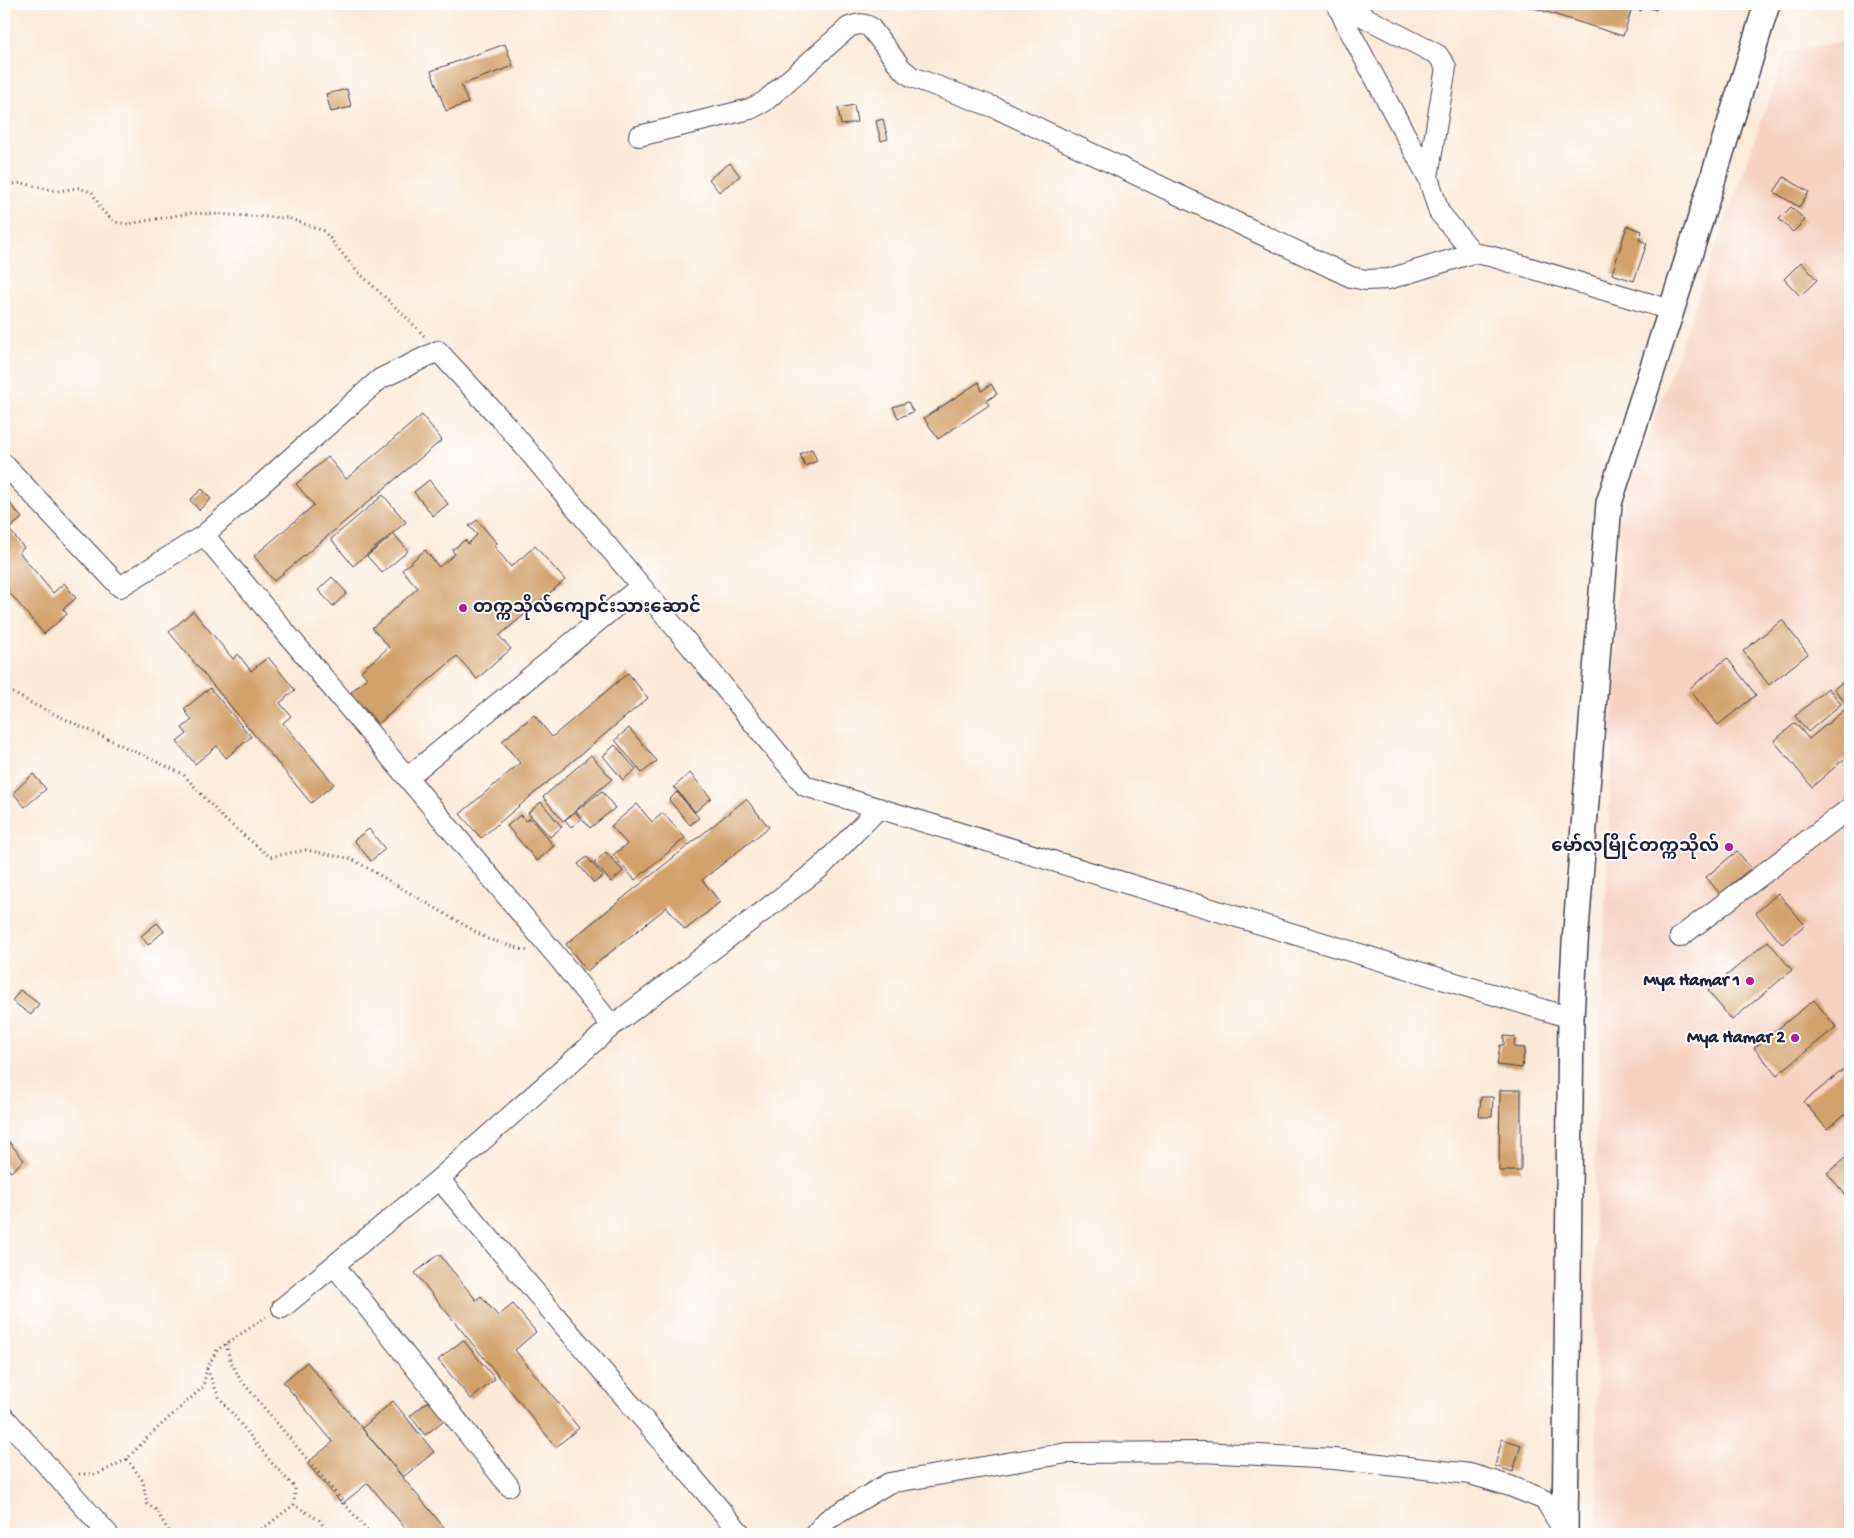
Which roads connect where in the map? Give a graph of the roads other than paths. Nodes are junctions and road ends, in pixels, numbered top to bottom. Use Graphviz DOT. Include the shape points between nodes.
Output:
graph roads {
  1 [pos="1338,4"];
  2 [pos="1767,4"];
  3 [pos="639,136"];
  4 [pos="1428,177"];
  5 [pos="1473,253"];
  6 [pos="1672,310"];
  7 [pos="4,464"];
  8 [pos="204,535"];
  9 [pos="642,586"];
  10 [pos="408,777"];
  11 [pos="879,808"];
  12 [pos="1850,808"];
  13 [pos="1680,936"];
  14 [pos="1572,1018"];
  15 [pos="612,1026"];
  16 [pos="440,1179"];
  17 [pos="334,1265"];
  18 [pos="282,1308"];
  19 [pos="4,1417"];
  20 [pos="509,1486"];
  21 [pos="1564,1533"];
  22 [pos="108,1534"];
  23 [pos="740,1534"];
  24 [pos="815,1534"];
  1 -- 4 [label="street"];
  1 -- 4 [label="street" via="1438,55 1444,62 1446,67"];
  2 -- 6 [label="main road"];
  3 -- 5 [label="street" via="764,102 849,27 864,24 912,77 996,108 1351,277 1389,279"];
  4 -- 5 [label="street" via="1439,212"];
  5 -- 6 [label="street"];
  6 -- 14 [label="main road" via="1609,503"];
  7 -- 8 [label="street" via="120,588"];
  8 -- 9 [label="street" via="380,379 438,351"];
  8 -- 10 [label="street"];
  9 -- 10 [label="street"];
  9 -- 11 [label="street" via="805,786"];
  10 -- 15 [label="street"];
  11 -- 14 [label="street"];
  11 -- 15 [label="street" via="820,868"];
  12 -- 13 [label="street"];
  14 -- 21 [label="main road"];
  15 -- 16 [label="street"];
  16 -- 17 [label="street"];
  16 -- 23 [label="street"];
  17 -- 18 [label="street"];
  17 -- 20 [label="street"];
  19 -- 22 [label="street"];
  21 -- 24 [label="street" via="1544,1500 1470,1474 1334,1459 1192,1452 1067,1453 889,1484 827,1520"];
}
